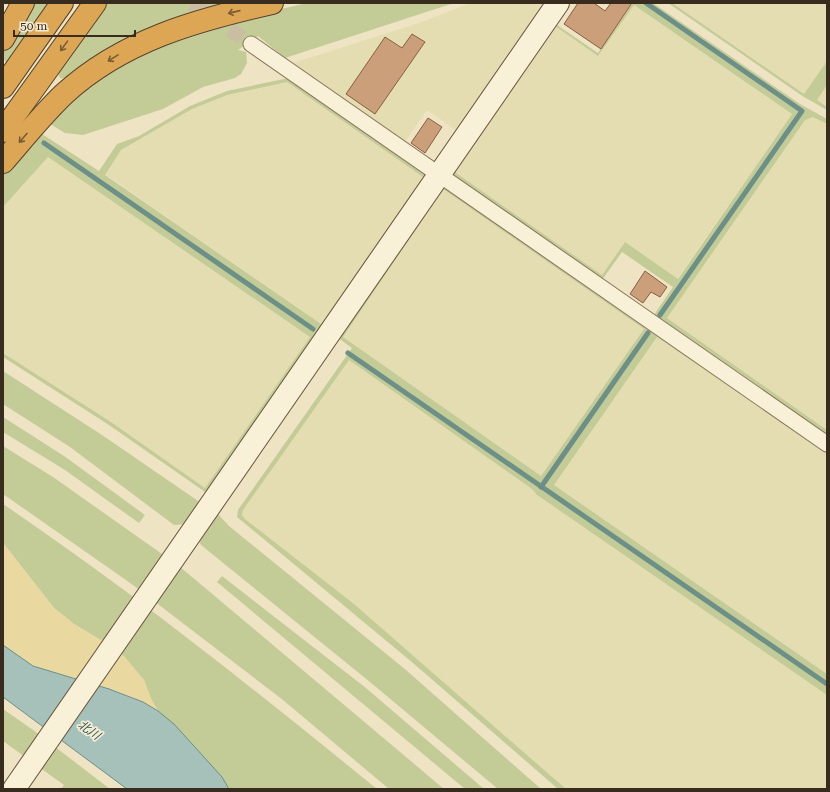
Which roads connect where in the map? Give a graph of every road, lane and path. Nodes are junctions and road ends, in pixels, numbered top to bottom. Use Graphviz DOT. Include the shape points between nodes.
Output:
graph roads {
  1 [pos="23,3"];
  2 [pos="62,3"];
  3 [pos="95,3"];
  4 [pos="272,3"];
  5 [pos="558,3"];
  6 [pos="3,39"];
  7 [pos="251,44"];
  8 [pos="3,86"];
  9 [pos="3,131"];
  10 [pos="3,162"];
  11 [pos="439,174"];
  12 [pos="827,444"];
  13 [pos="13,785"];
  1 -- 6 [label="highway"];
  2 -- 8 [label="highway"];
  3 -- 9 [label="highway, one-way"];
  4 -- 10 [label="highway, one-way" via="201,20 136,45 109,60 65,94"];
  5 -- 11 [label="street"];
  7 -- 11 [label="street"];
  11 -- 12 [label="street"];
  11 -- 13 [label="street"];
}
